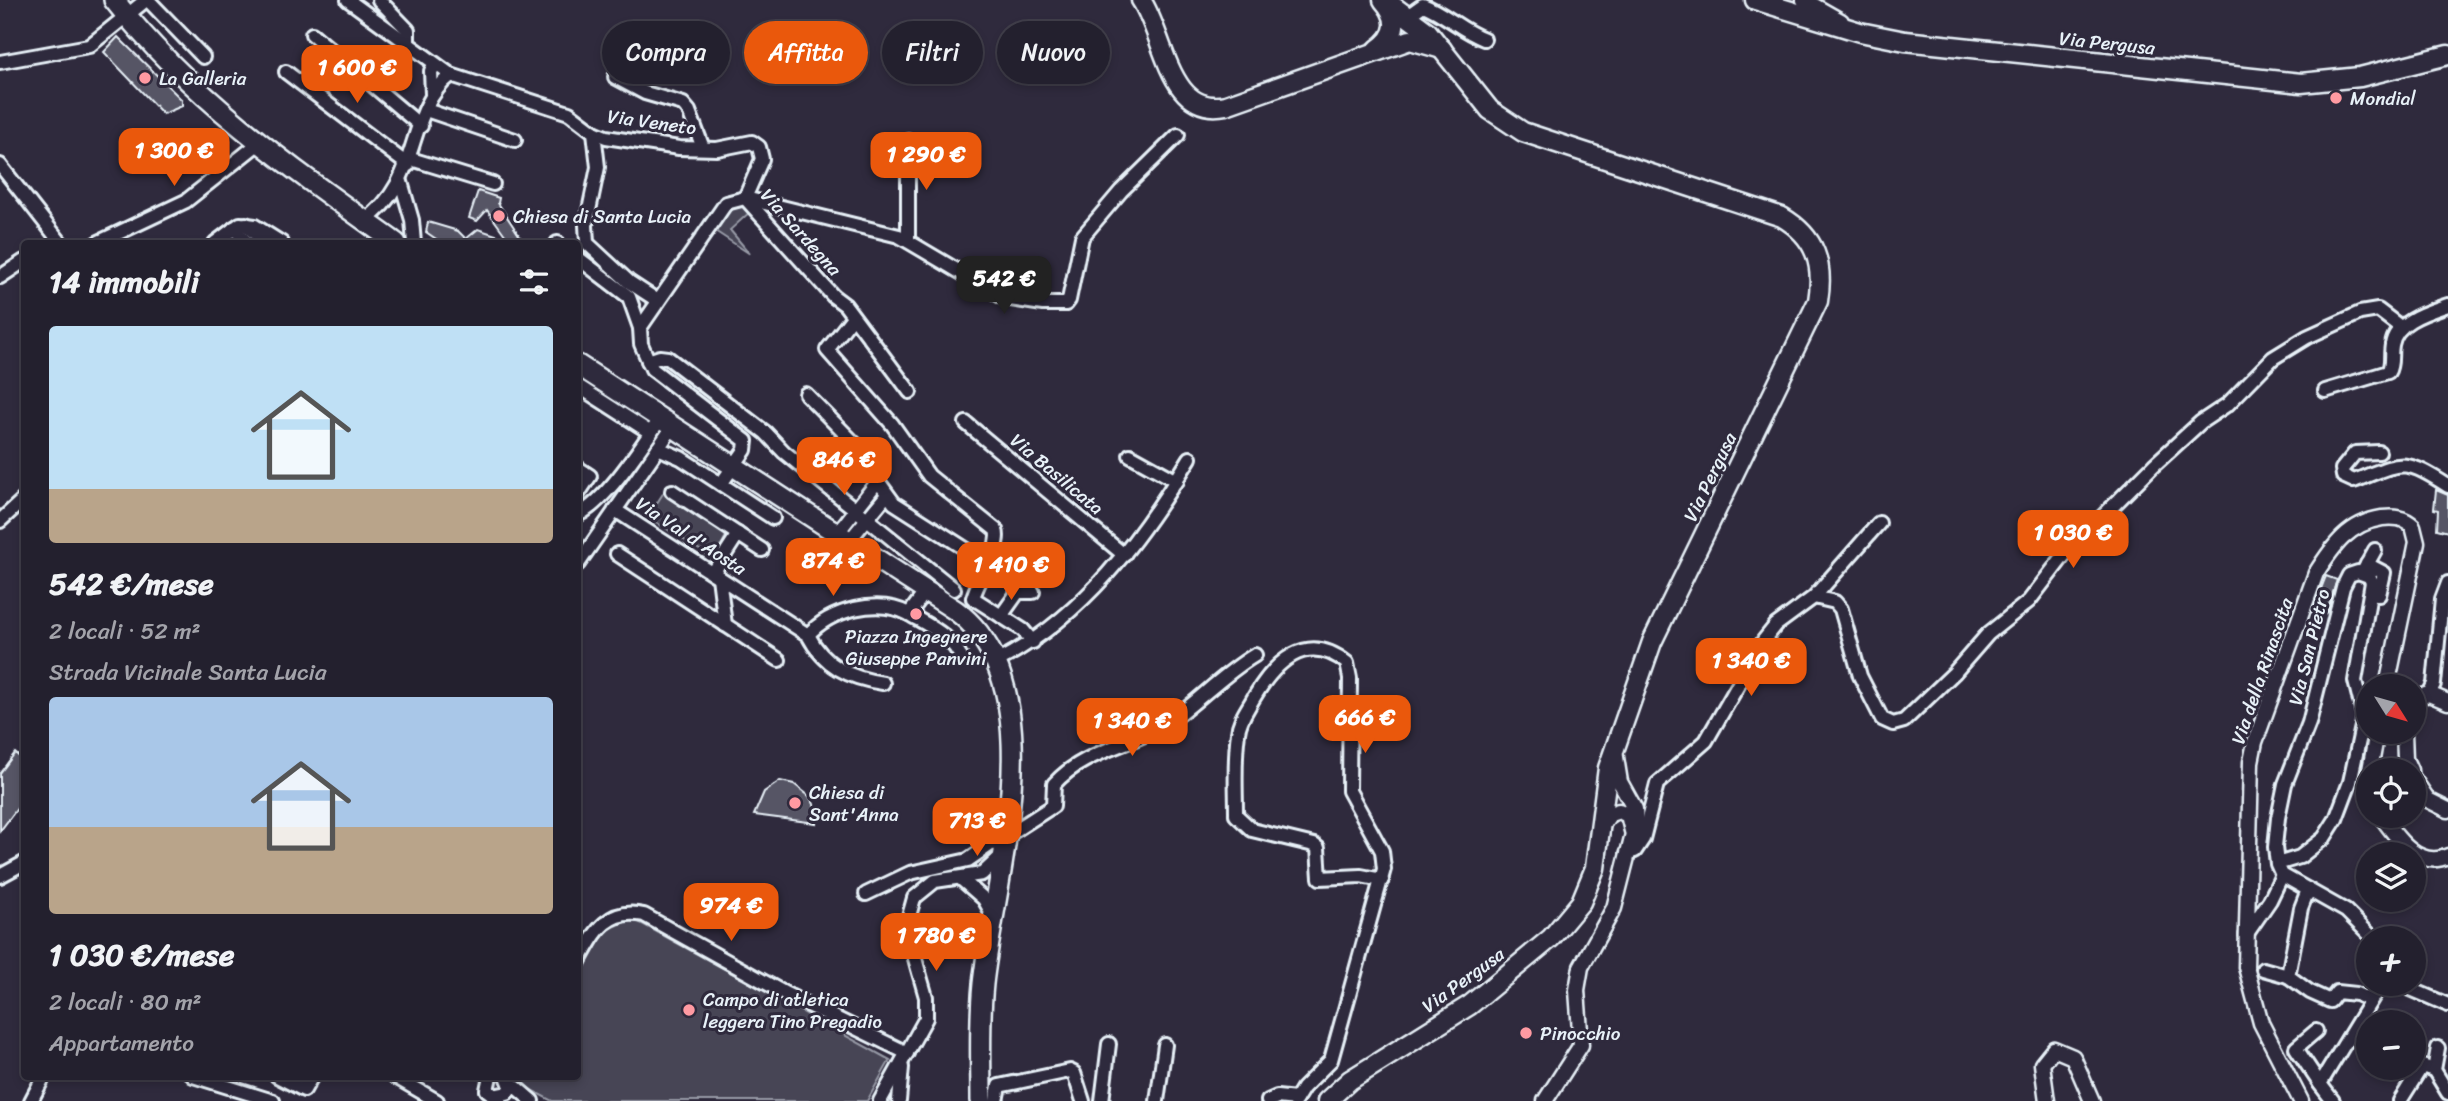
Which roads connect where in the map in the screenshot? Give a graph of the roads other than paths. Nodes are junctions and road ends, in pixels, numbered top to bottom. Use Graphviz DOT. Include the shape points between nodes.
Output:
graph roads {
  1 [pos="106,0"];
  2 [pos="114,0"];
  3 [pos="147,0"];
  4 [pos="348,0"];
  5 [pos="379,0"];
  6 [pos="1141,0"];
  7 [pos="1384,0"];
  8 [pos="1758,0"];
  9 [pos="1804,0"];
  10 [pos="128,17"];
  11 [pos="1412,18"];
  12 [pos="1860,32"];
  13 [pos="312,34"];
  14 [pos="1484,39"];
  15 [pos="1397,40"];
  16 [pos="408,45"];
  17 [pos="1443,49"];
  18 [pos="2448,55"];
  19 [pos="203,57"];
  20 [pos="0,62"];
  21 [pos="434,65"];
  22 [pos="2448,66"];
  23 [pos="286,72"];
  24 [pos="2375,73"];
  25 [pos="451,75"];
  26 [pos="629,84"];
  27 [pos="432,94"];
  28 [pos="426,110"];
  29 [pos="421,125"];
  30 [pos="594,132"];
  31 [pos="1178,135"];
  32 [pos="515,140"];
  33 [pos="908,141"];
  34 [pos="259,143"];
  35 [pos="703,148"];
  36 [pos="409,162"];
  37 [pos="0,164"];
  38 [pos="401,183"];
  39 [pos="493,184"];
  40 [pos="744,198"];
  41 [pos="364,221"];
  42 [pos="240,226"];
  43 [pos="56,240"];
  44 [pos="103,240"];
  45 [pos="219,240"];
  46 [pos="242,240"];
  47 [pos="260,240"];
  48 [pos="277,240"];
  49 [pos="392,240"];
  50 [pos="414,240"];
  51 [pos="908,240"];
  52 [pos="581,260"];
  53 [pos="21,263"];
  54 [pos="0,277"];
  55 [pos="657,301"];
  56 [pos="2448,305"];
  57 [pos="853,317"];
  58 [pos="2399,326"];
  59 [pos="640,328"];
  60 [pos="648,361"];
  61 [pos="581,368"];
  62 [pos="581,388"];
  63 [pos="2326,391"];
  64 [pos="910,392"];
  65 [pos="806,394"];
  66 [pos="966,423"];
  67 [pos="656,431"];
  68 [pos="657,450"];
  69 [pos="2379,452"];
  70 [pos="1130,455"];
  71 [pos="1191,458"];
  72 [pos="581,470"];
  73 [pos="726,476"];
  74 [pos="878,481"];
  75 [pos="1177,481"];
  76 [pos="2448,486"];
  77 [pos="581,490"];
  78 [pos="672,491"];
  79 [pos="886,496"];
  80 [pos="21,502"];
  81 [pos="615,510"];
  82 [pos="855,510"];
  83 [pos="581,513"];
  84 [pos="773,518"];
  85 [pos="867,519"];
  86 [pos="0,521"];
  87 [pos="1879,523"];
  88 [pos="738,534"];
  89 [pos="842,538"];
  90 [pos="762,550"];
  91 [pos="2375,550"];
  92 [pos="617,554"];
  93 [pos="1124,555"];
  94 [pos="581,560"];
  95 [pos="986,562"];
  96 [pos="2365,569"];
  97 [pos="716,575"];
  98 [pos="2448,583"];
  99 [pos="954,589"];
  100 [pos="926,591"];
  101 [pos="1033,592"];
  102 [pos="2379,595"];
  103 [pos="1814,597"];
  104 [pos="909,614"];
  105 [pos="1001,615"];
  106 [pos="726,625"];
  107 [pos="808,635"];
  108 [pos="1033,642"];
  109 [pos="1255,654"];
  110 [pos="779,660"];
  111 [pos="962,660"];
  112 [pos="996,662"];
  113 [pos="2389,674"];
  114 [pos="883,683"];
  115 [pos="2429,694"];
  116 [pos="2426,695"];
  117 [pos="2448,702"];
  118 [pos="1615,747"];
  119 [pos="1604,789"];
  120 [pos="1627,794"];
  121 [pos="2426,797"];
  122 [pos="2448,810"];
  123 [pos="1628,815"];
  124 [pos="2391,828"];
  125 [pos="1599,831"];
  126 [pos="1633,832"];
  127 [pos="1004,845"];
  128 [pos="1628,853"];
  129 [pos="2448,856"];
  130 [pos="21,865"];
  131 [pos="2280,869"];
  132 [pos="0,876"];
  133 [pos="1382,880"];
  134 [pos="989,885"];
  135 [pos="2308,890"];
  136 [pos="866,894"];
  137 [pos="2361,926"];
  138 [pos="2246,935"];
  139 [pos="581,958"];
  140 [pos="2263,969"];
  141 [pos="2288,976"];
  142 [pos="2426,995"];
  143 [pos="2373,996"];
  144 [pos="2370,1000"];
  145 [pos="2448,1004"];
  146 [pos="2316,1031"];
  147 [pos="1109,1044"];
  148 [pos="1165,1045"];
  149 [pos="2438,1048"];
  150 [pos="905,1058"];
  151 [pos="2434,1070"];
  152 [pos="42,1080"];
  153 [pos="206,1080"];
  154 [pos="285,1080"];
  155 [pos="310,1080"];
  156 [pos="401,1080"];
  157 [pos="488,1080"];
  158 [pos="509,1080"];
  159 [pos="510,1080"];
  160 [pos="2320,1084"];
  161 [pos="2448,1093"];
  162 [pos="491,1098"];
  163 [pos="1296,1100"];
  164 [pos="31,1101"];
  165 [pos="273,1101"];
  166 [pos="437,1101"];
  167 [pos="532,1101"];
  168 [pos="880,1101"];
  169 [pos="899,1101"];
  170 [pos="981,1101"];
  171 [pos="996,1101"];
  172 [pos="1083,1101"];
  173 [pos="1102,1101"];
  174 [pos="1157,1101"];
  175 [pos="1268,1101"];
  176 [pos="1327,1101"];
  177 [pos="1545,1101"];
  178 [pos="2047,1101"];
  179 [pos="2092,1101"];
  180 [pos="2301,1101"];
  181 [pos="2333,1101"];
  182 [pos="2400,1101"];
  1 -- 10 [label="main road"];
  2 -- 10 [label="main road"];
  3 -- 10 [label="street"];
  3 -- 19 [label="street"];
  4 -- 16 [label="street, Via Veneto"];
  5 -- 16 [label="street" via="408,30"];
  6 -- 15 [label="main road" via="1177,84 1205,107 1226,105 1366,57"];
  7 -- 11 [label="main road, Via Pergusa"];
  7 -- 15 [label="main road" via="1394,15"];
  8 -- 12 [label="main road, Via Pergusa"];
  9 -- 12 [label="street"];
  10 -- 20 [label="street" via="89,46"];
  10 -- 34 [label="main road" via="181,74"];
  11 -- 14 [label="street" via="1423,5"];
  11 -- 15 [label="main road"];
  11 -- 17 [label="main road, Via Pergusa"];
  12 -- 24 [label="main road, Via Pergusa" via="1931,45 2270,82 2326,82"];
  13 -- 29 [label="street"];
  15 -- 17 [label="main road"];
  16 -- 21 [label="street, Via Veneto"];
  17 -- 118 [label="main road, Via Pergusa" via="1485,104 1523,132 1783,218 1807,236 1819,259 1818,301 1652,642"];
  18 -- 24 [label="main road"];
  21 -- 25 [label="street, Via Veneto"];
  21 -- 27 [label="street"];
  22 -- 24 [label="main road"];
  23 -- 36 [label="street"];
  25 -- 27 [label="street"];
  25 -- 30 [label="street, Via Veneto" via="569,113"];
  26 -- 35 [label="street" via="683,104"];
  27 -- 28 [label="street"];
  28 -- 29 [label="street"];
  28 -- 32 [label="street"];
  29 -- 36 [label="street"];
  30 -- 35 [label="street, Via Veneto"];
  30 -- 55 [label="street" via="598,167 586,225 587,243"];
  31 -- 51 [label="street" via="1082,237 1066,303 1023,302 992,294"];
  33 -- 51 [label="street"];
  34 -- 41 [label="main road"];
  34 -- 44 [label="street" via="186,201"];
  35 -- 40 [label="street, Via Veneto" via="752,142 760,147 762,159"];
  36 -- 38 [label="street"];
  36 -- 39 [label="street"];
  37 -- 43 [label="street"];
  38 -- 41 [label="street"];
  38 -- 50 [label="street"];
  40 -- 51 [label="street"];
  40 -- 55 [label="street, Via Sardegna" via="726,203"];
  40 -- 57 [label="street, Via Sardegna"];
  41 -- 49 [label="main road"];
  42 -- 45 [label="street"];
  42 -- 46 [label="street"];
  42 -- 47 [label="street"];
  42 -- 48 [label="street" via="255,226"];
  52 -- 59 [label="street" via="629,297"];
  53 -- 54 [label="street"];
  55 -- 59 [label="street, Via Sardegna"];
  56 -- 58 [label="street"];
  57 -- 64 [label="street, Via Sardegna"];
  57 -- 95 [label="street" via="827,350 892,424 929,476 996,530 996,549"];
  58 -- 63 [label="street" via="2392,340 2388,372"];
  58 -- 103 [label="street" via="2378,310 2360,313 2273,358 2228,404 2154,465 2065,554 2029,601 1988,634 1904,721 1893,724 1882,719 1860,676 1841,609 1835,602"];
  59 -- 60 [label="street"];
  60 -- 73 [label="street" via="662,378 743,436 747,445"];
  60 -- 82 [label="street" via="668,358 766,433"];
  61 -- 67 [label="main road"];
  62 -- 67 [label="street"];
  65 -- 74 [label="street" via="873,462"];
  66 -- 93 [label="street, Via Basilicata"];
  67 -- 68 [label="street"];
  67 -- 68 [label="street"];
  67 -- 73 [label="main road"];
  67 -- 83 [label="street"];
  68 -- 73 [label="street"];
  68 -- 81 [label="street"];
  69 -- 76 [label="street" via="2355,453 2342,470 2343,476 2354,481 2408,464"];
  70 -- 75 [label="street"];
  71 -- 75 [label="street"];
  72 -- 77 [label="street" via="590,476"];
  73 -- 84 [label="street"];
  73 -- 89 [label="main road"];
  74 -- 79 [label="street"];
  74 -- 82 [label="street"];
  75 -- 93 [label="street"];
  78 -- 88 [label="street"];
  79 -- 85 [label="street"];
  79 -- 95 [label="street"];
  80 -- 86 [label="street"];
  81 -- 94 [label="street"];
  81 -- 97 [label="street, Via Val d'Aosta"];
  82 -- 85 [label="street"];
  82 -- 89 [label="street"];
  85 -- 89 [label="street"];
  85 -- 99 [label="street"];
  87 -- 103 [label="street"];
  88 -- 90 [label="street"];
  88 -- 97 [label="street"];
  89 -- 100 [label="main road"];
  91 -- 96 [label="street"];
  92 -- 106 [label="street"];
  93 -- 108 [label="street" via="1079,604"];
  95 -- 105 [label="street" via="973,598"];
  96 -- 102 [label="street" via="2384,573"];
  96 -- 131 [label="street, Via San Pietro" via="2352,571 2343,587 2309,723 2285,784 2278,818"];
  96 -- 131 [label="street" via="2372,582 2355,681 2364,718 2350,782 2324,838"];
  97 -- 106 [label="street"];
  97 -- 107 [label="street, Via Val d'Aosta"];
  98 -- 115 [label="street"];
  100 -- 104 [label="street"];
  100 -- 112 [label="main road" via="975,626"];
  101 -- 105 [label="street" via="1018,592"];
  103 -- 128 [label="street" via="1776,625 1706,741 1657,784 1643,839"];
  104 -- 107 [label="street" via="882,605 829,616"];
  104 -- 111 [label="street" via="944,635"];
  105 -- 108 [label="street"];
  106 -- 110 [label="street"];
  107 -- 114 [label="street, Via Val d'Aosta" via="826,663 861,680"];
  108 -- 112 [label="street"];
  109 -- 127 [label="street" via="1167,723 1070,768 1054,784 1053,806"];
  112 -- 127 [label="main road" via="1011,730"];
  113 -- 138 [label="street, Via della Rinascita" via="2417,542 2413,526 2402,518 2355,526 2329,551 2316,573 2251,762"];
  115 -- 116 [label="street"];
  115 -- 117 [label="street"];
  118 -- 119 [label="main road, Via Pergusa"];
  118 -- 120 [label="street"];
  119 -- 120 [label="street" via="1617,788"];
  119 -- 123 [label="street"];
  119 -- 125 [label="main road, Via Pergusa"];
  120 -- 126 [label="street" via="1635,809"];
  121 -- 122 [label="street"];
  123 -- 125 [label="street" via="1610,814"];
  123 -- 126 [label="street"];
  124 -- 129 [label="street" via="2413,853 2434,860"];
  125 -- 176 [label="main road, Via Pergusa" via="1590,885 1551,939 1471,1005 1350,1080"];
  126 -- 128 [label="street"];
  127 -- 134 [label="main road"];
  127 -- 136 [label="street" via="991,844 968,860 918,870"];
  128 -- 177 [label="street" via="1614,908 1581,967 1577,990 1581,1045"];
  130 -- 132 [label="street"];
  131 -- 135 [label="street"];
  131 -- 138 [label="street" via="2270,900"];
  133 -- 133 [label="street" via="1385,859 1349,791 1347,663 1323,649 1294,654 1282,660 1261,684 1241,719 1236,815 1252,830 1314,845 1320,878"];
  133 -- 163 [label="street" via="1331,1060"];
  134 -- 150 [label="street" via="946,878 927,885 910,907 906,927 926,1007 922,1029"];
  134 -- 170 [label="main road" via="993,915 982,1001"];
  135 -- 137 [label="street" via="2346,911"];
  135 -- 141 [label="street"];
  138 -- 180 [label="street, Via della Rinascita" via="2246,967 2261,1023"];
  139 -- 150 [label="street" via="607,919 631,912 644,915"];
  140 -- 141 [label="street"];
  141 -- 144 [label="street" via="2330,1001 2337,992"];
  142 -- 145 [label="street"];
  143 -- 144 [label="street"];
  144 -- 160 [label="street"];
  146 -- 160 [label="street" via="2296,1048"];
  147 -- 173 [label="street"];
  148 -- 174 [label="street"];
  149 -- 151 [label="street"];
  150 -- 168 [label="street"];
  150 -- 169 [label="street"];
  151 -- 161 [label="street"];
  151 -- 182 [label="street" via="2422,1066"];
  152 -- 164 [label="street"];
  153 -- 165 [label="street"];
  154 -- 155 [label="street" via="304,1090"];
  156 -- 166 [label="street"];
  157 -- 162 [label="street"];
  158 -- 162 [label="street" via="504,1096"];
  159 -- 167 [label="street"];
  160 -- 181 [label="street"];
  163 -- 175 [label="street" via="1277,1097"];
  171 -- 172 [label="street" via="999,1086 1070,1071"];
  178 -- 179 [label="street" via="2042,1065 2054,1049 2073,1057"];
}
